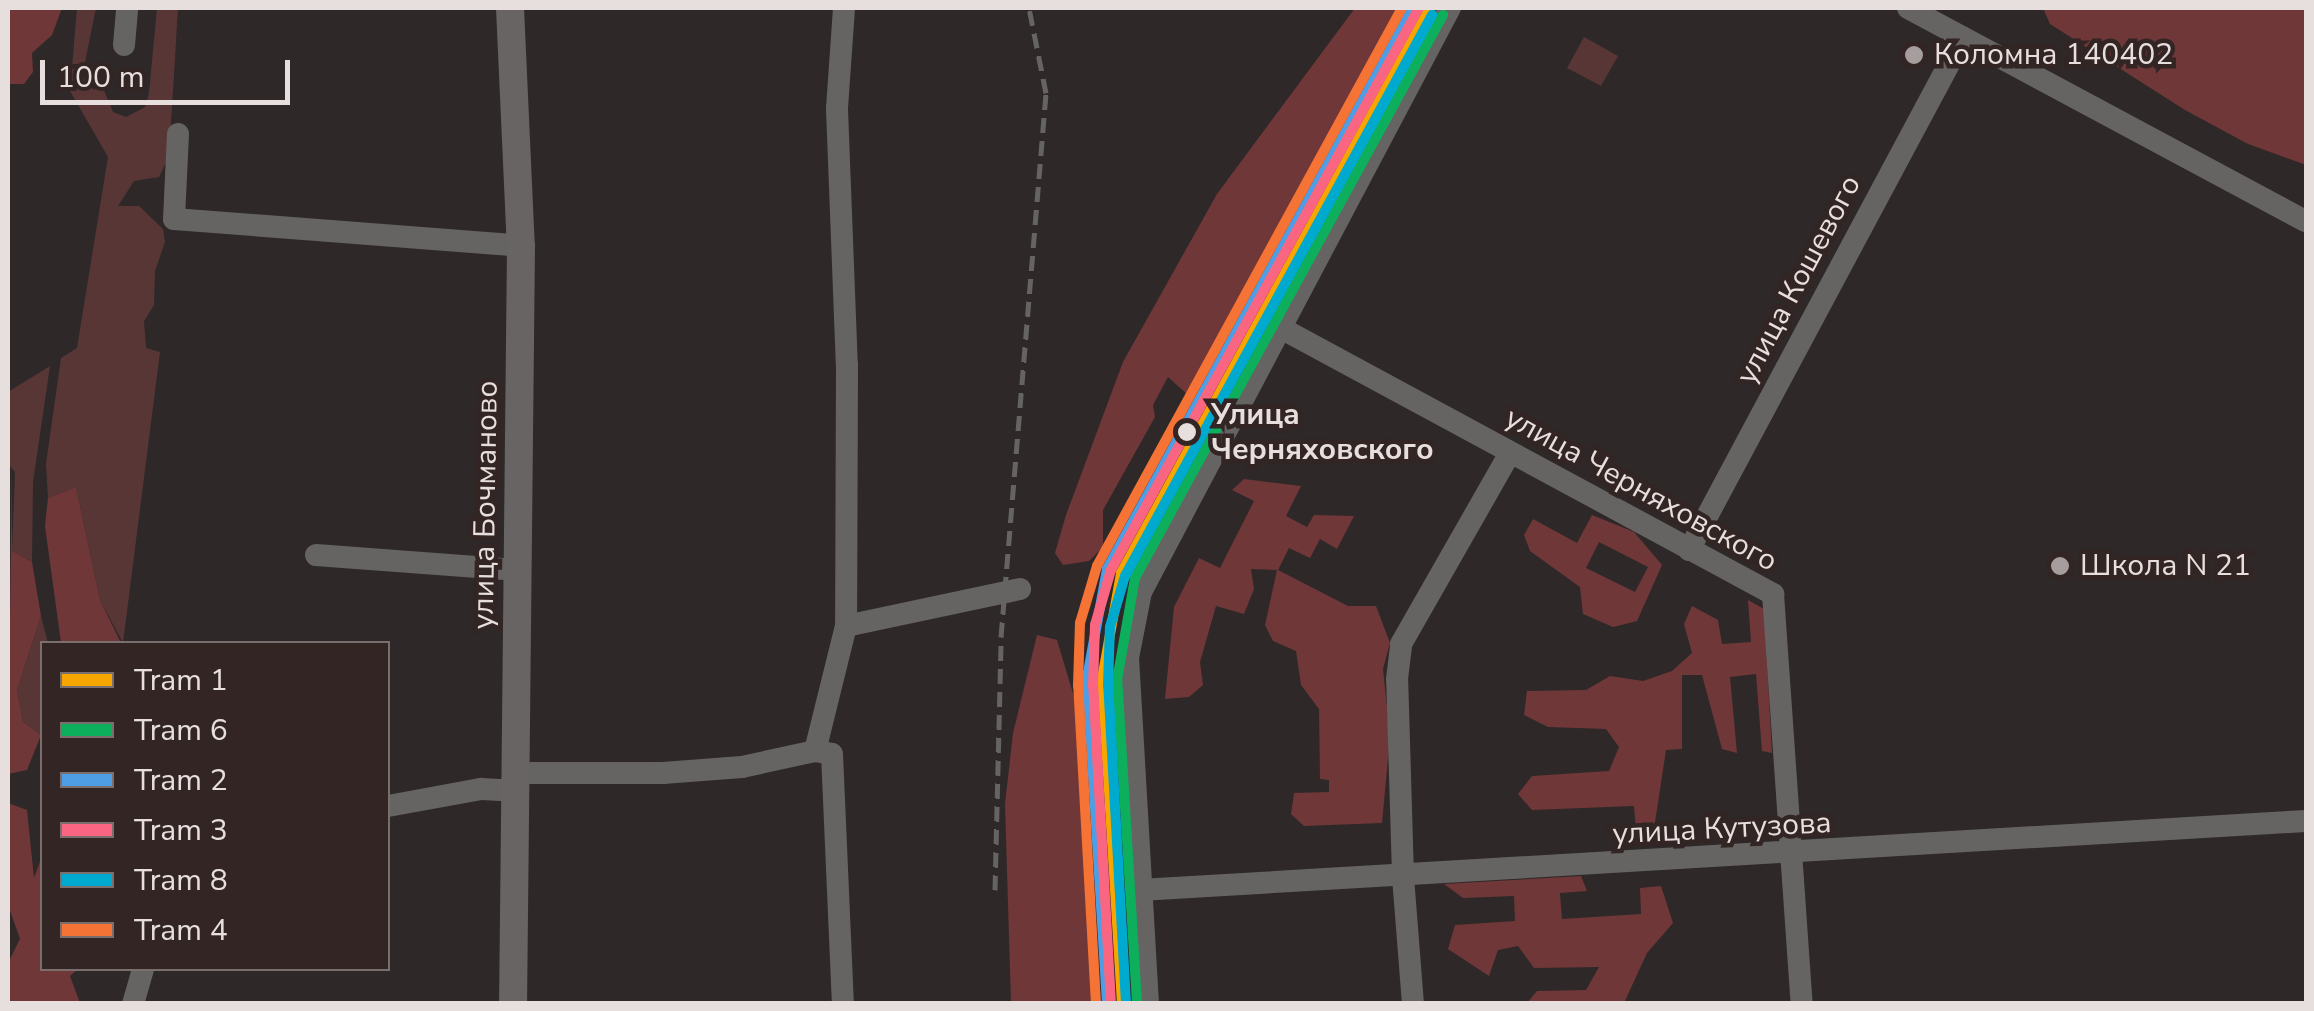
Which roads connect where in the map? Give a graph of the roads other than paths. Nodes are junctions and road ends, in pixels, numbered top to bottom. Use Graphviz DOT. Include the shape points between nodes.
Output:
graph roads {
  1 [pos="126,8"];
  2 [pos="510,8"];
  3 [pos="844,8"];
  4 [pos="1450,8"];
  5 [pos="1908,8"];
  6 [pos="1962,38"];
  7 [pos="124,45"];
  8 [pos="178,134"];
  9 [pos="2306,221"];
  10 [pos="521,246"];
  11 [pos="1279,327"];
  12 [pos="1510,454"];
  13 [pos="1689,550"];
  14 [pos="316,555"];
  15 [pos="517,570"];
  16 [pos="1020,590"];
  17 [pos="846,626"];
  18 [pos="815,750"];
  19 [pos="516,782"];
  20 [pos="390,806"];
  21 [pos="2306,820"];
  22 [pos="1794,855"];
  23 [pos="1403,876"];
  24 [pos="1140,890"];
  25 [pos="142,971"];
  26 [pos="133,1004"];
  27 [pos="513,1004"];
  28 [pos="843,1004"];
  29 [pos="1148,1004"];
  30 [pos="1413,1004"];
  31 [pos="1802,1004"];
  1 -- 7 [label="street"];
  2 -- 10 [label="main road, улица Бочманово"];
  3 -- 17 [label="street" via="837,108"];
  4 -- 11 [label="street"];
  5 -- 6 [label="street"];
  6 -- 9 [label="street"];
  6 -- 13 [label="street, улица Кошевого"];
  8 -- 10 [label="street" via="174,219"];
  10 -- 15 [label="main road, улица Бочманово"];
  11 -- 12 [label="street, улица Черняховского"];
  11 -- 24 [label="street" via="1141,592 1128,658"];
  12 -- 13 [label="street, улица Черняховского"];
  12 -- 23 [label="street" via="1401,644"];
  13 -- 22 [label="street, улица Черняховского" via="1773,594"];
  14 -- 15 [label="street"];
  15 -- 19 [label="main road, улица Бочманово"];
  16 -- 17 [label="street"];
  17 -- 18 [label="street"];
  18 -- 19 [label="street" via="742,767"];
  18 -- 28 [label="street" via="832,754"];
  19 -- 20 [label="street"];
  19 -- 27 [label="main road, улица Бочманово"];
  21 -- 22 [label="street, улица Кутузова"];
  22 -- 23 [label="street, улица Кутузова"];
  22 -- 31 [label="street, улица Черняховского"];
  23 -- 24 [label="street, улица Кутузова"];
  23 -- 30 [label="street"];
  24 -- 29 [label="street"];
  25 -- 26 [label="street"];
}
